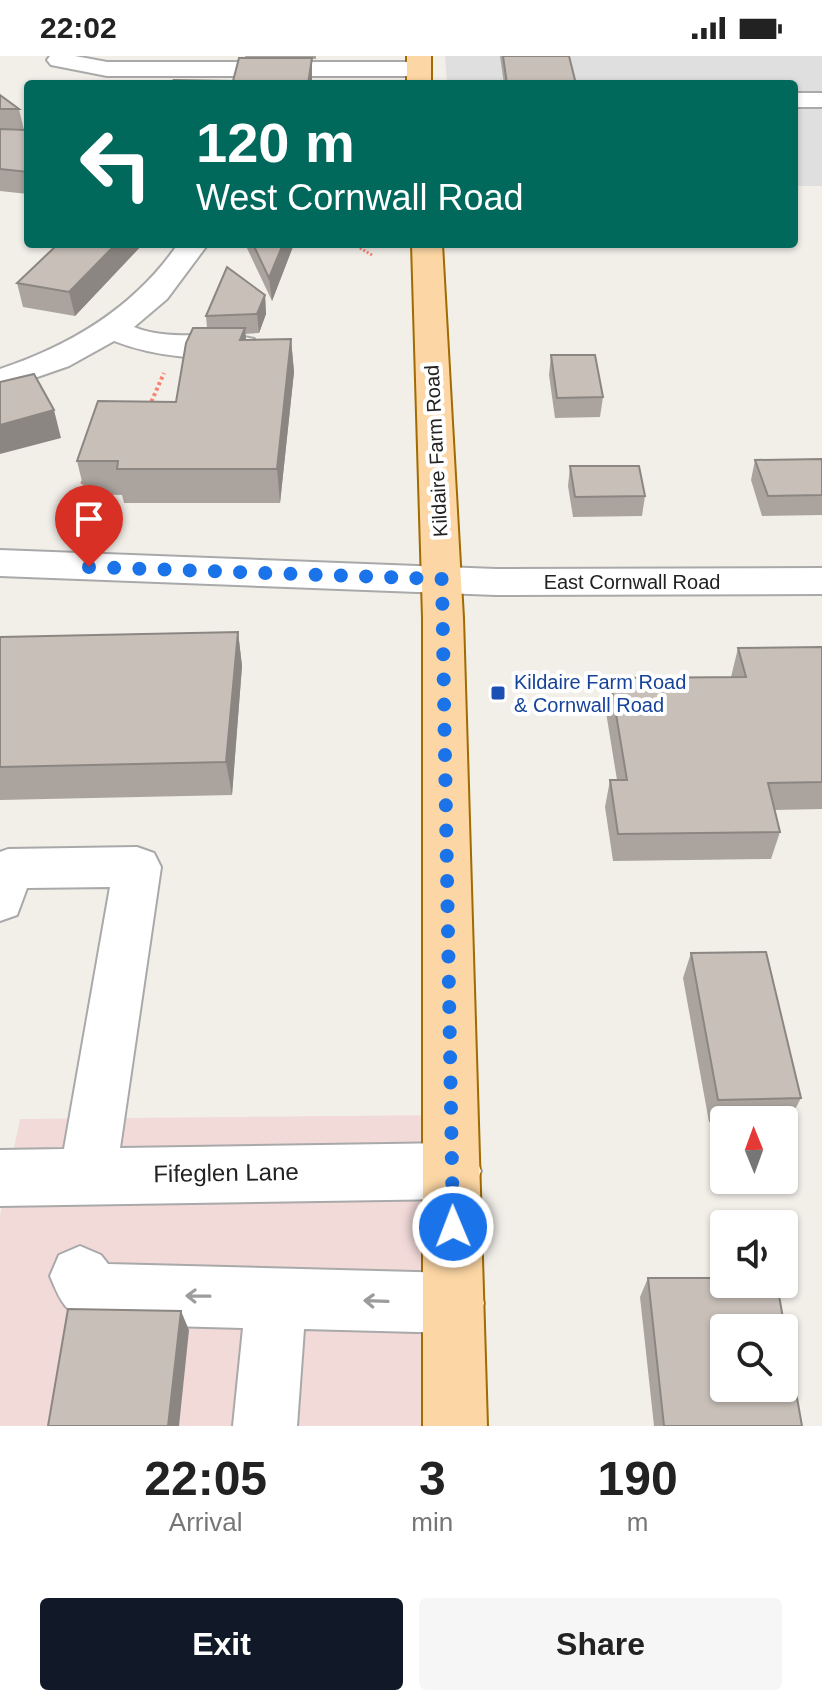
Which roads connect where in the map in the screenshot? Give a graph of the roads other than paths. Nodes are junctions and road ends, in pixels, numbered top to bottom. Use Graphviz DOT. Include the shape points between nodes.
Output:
graph roads {
  1 [pos="59,60"];
  2 [pos="419,70"];
  3 [pos="798,100"];
  4 [pos="822,100"];
  5 [pos="190,248"];
  6 [pos="427,248"];
  7 [pos="113,329"];
  8 [pos="281,345"];
  9 [pos="0,380"];
  10 [pos="0,563"];
  11 [pos="442,579"];
  12 [pos="822,581"];
  13 [pos="0,901"];
  14 [pos="453,1171"];
  15 [pos="88,1175"];
  16 [pos="0,1178"];
  17 [pos="86,1285"];
  18 [pos="276,1298"];
  19 [pos="454,1303"];
  20 [pos="265,1426"];
  21 [pos="455,1426"];
  1 -- 2 [label="street" via="107,69"];
  3 -- 4 [label="street"];
  5 -- 7 [label="street" via="158,292"];
  6 -- 11 [label="main road, Kildaire Farm Road"];
  7 -- 8 [label="street" via="169,346"];
  7 -- 9 [label="street" via="67,355"];
  10 -- 11 [label="street, East Cornwall Road"];
  11 -- 12 [label="street, East Cornwall Road"];
  11 -- 14 [label="main road, Kildaire Farm Road"];
  13 -- 15 [label="street" via="8,869 137,867"];
  14 -- 15 [label="street, Fifeglen Lane"];
  14 -- 19 [label="main road, Kildaire Farm Road"];
  15 -- 16 [label="street, Fifeglen Lane"];
  18 -- 17 [label="street, one-way"];
  19 -- 18 [label="street, one-way"];
  18 -- 20 [label="street"];
  19 -- 21 [label="main road, Kildaire Farm Road"];
}
